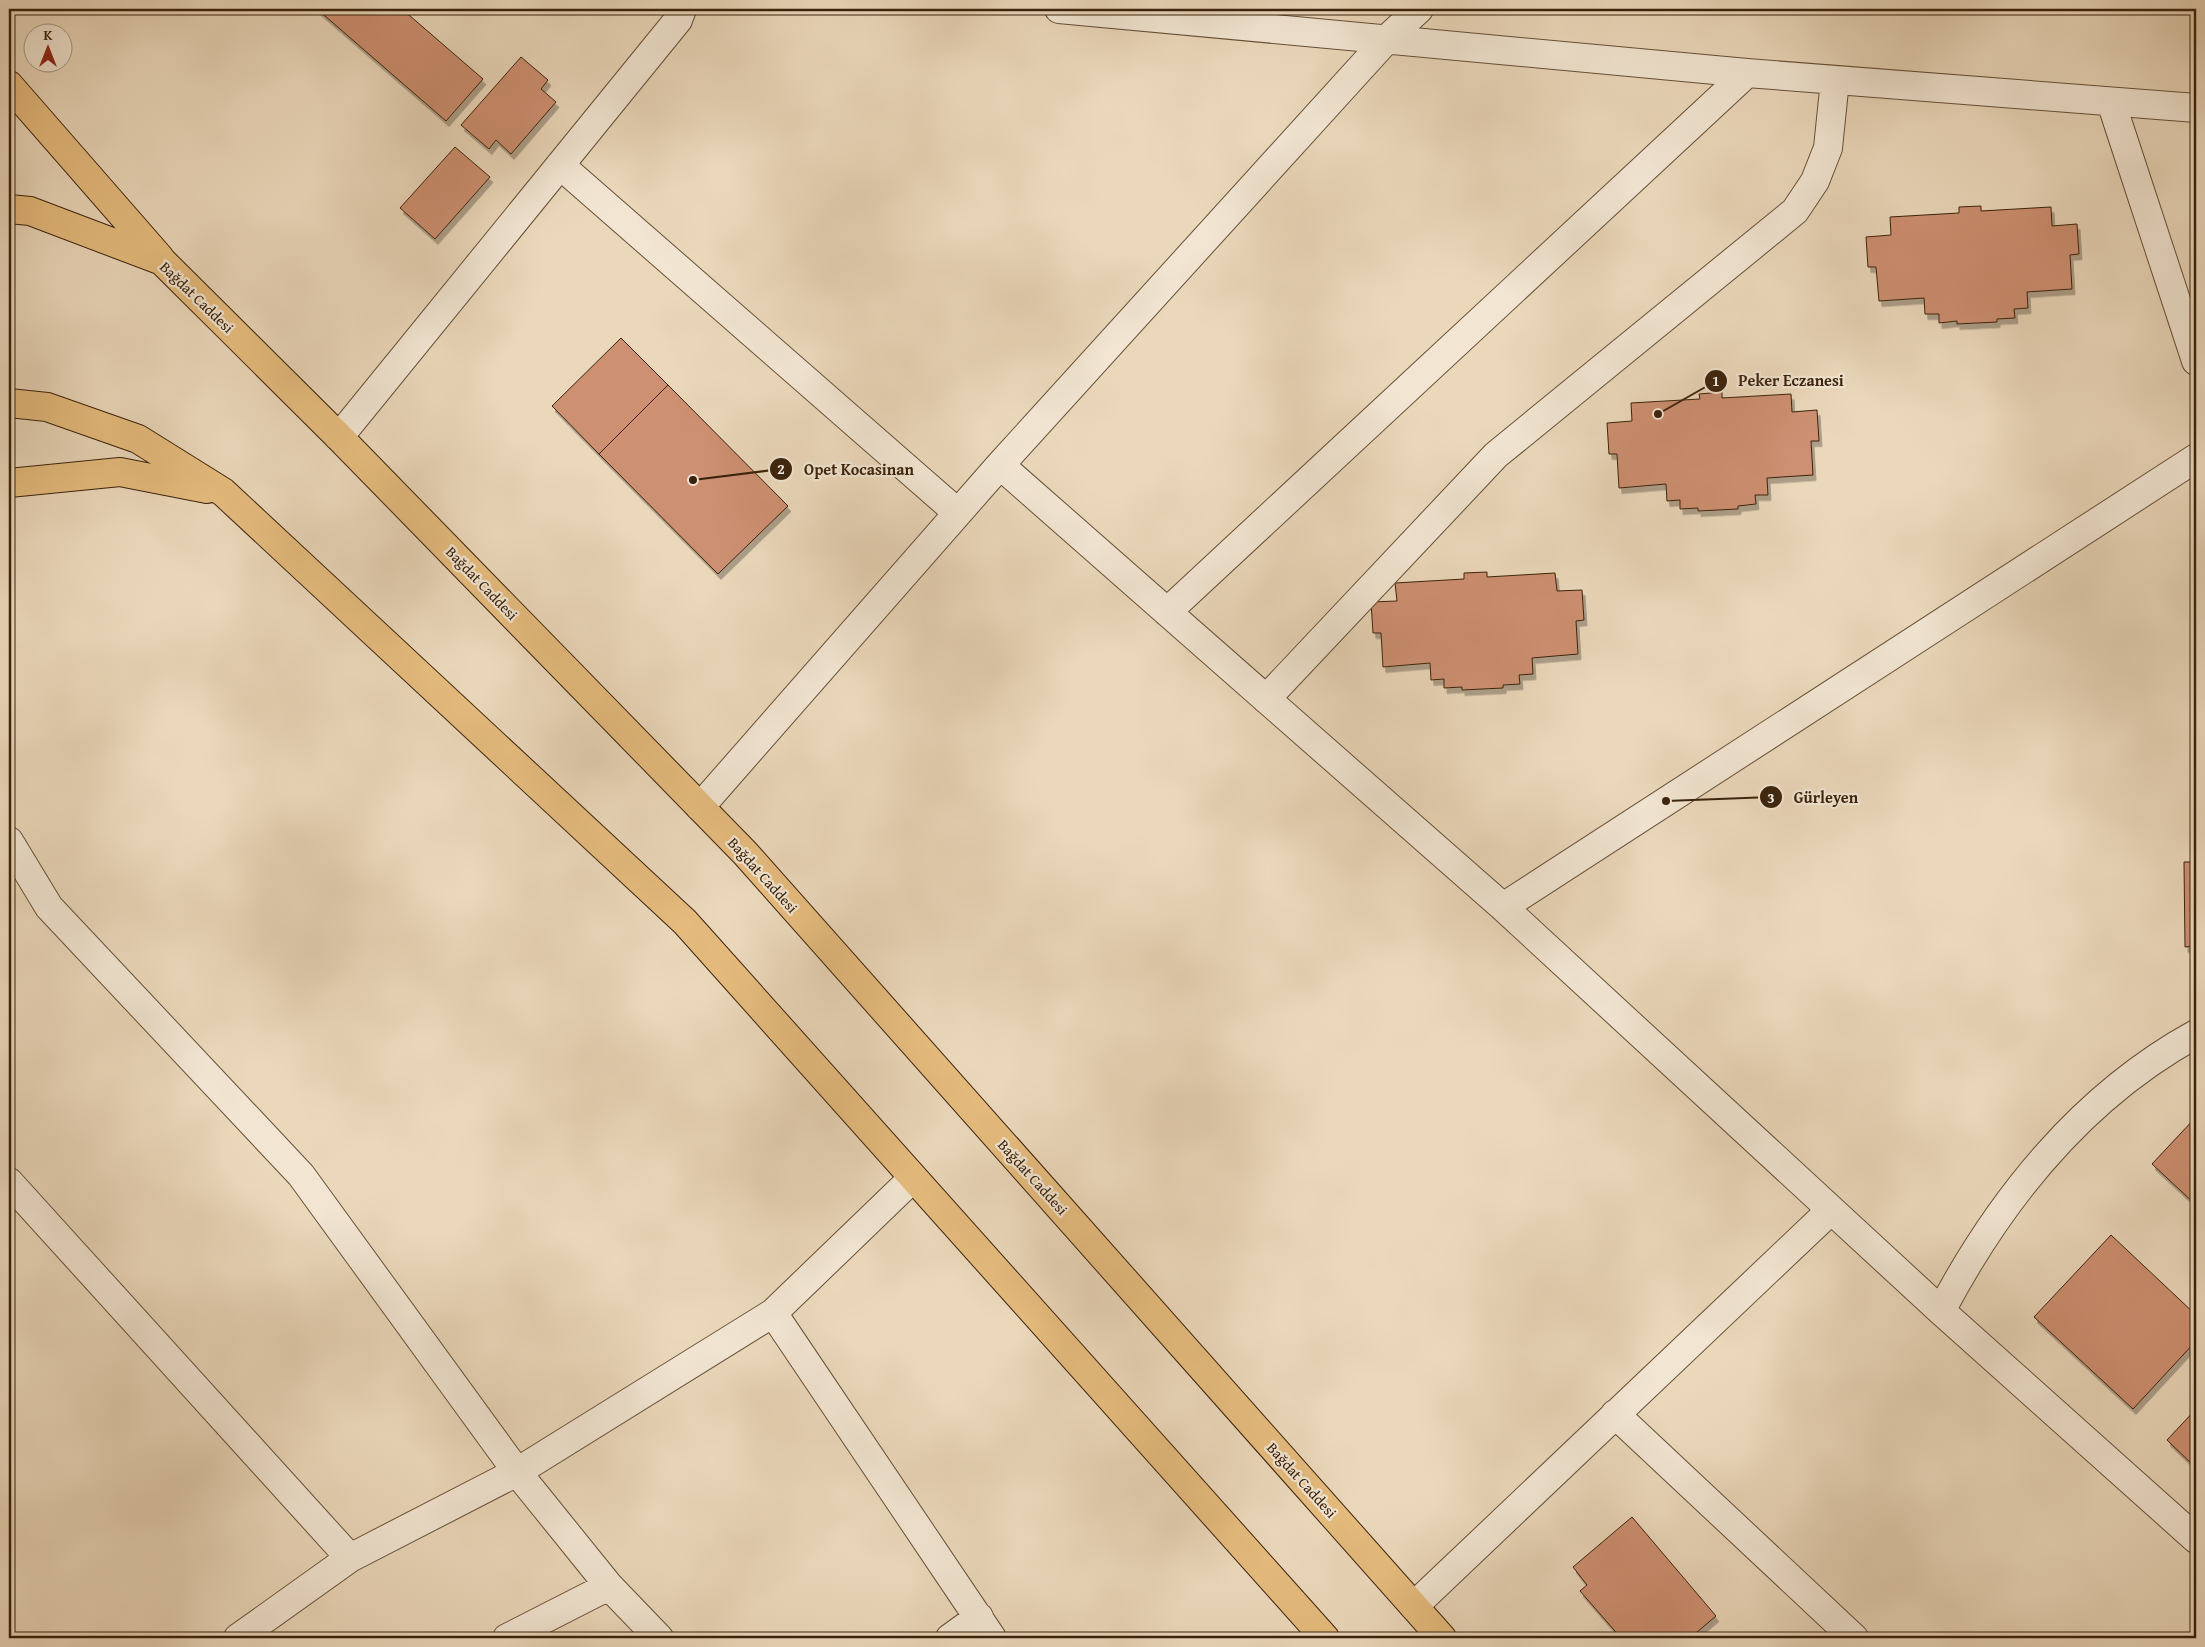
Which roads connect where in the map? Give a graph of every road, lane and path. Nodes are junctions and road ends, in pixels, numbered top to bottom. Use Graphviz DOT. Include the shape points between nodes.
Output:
graph roads {
  1 [pos="682,9"];
  2 [pos="1058,9"];
  3 [pos="1419,9"];
  4 [pos="1386,39"];
  5 [pos="1747,73"];
  6 [pos="1835,80"];
  7 [pos="9,86"];
  8 [pos="2111,102"];
  9 [pos="2196,108"];
  10 [pos="560,165"];
  11 [pos="9,210"];
  12 [pos="162,261"];
  13 [pos="2196,361"];
  14 [pos="9,403"];
  15 [pos="339,437"];
  16 [pos="2196,458"];
  17 [pos="1000,465"];
  18 [pos="9,484"];
  19 [pos="223,492"];
  20 [pos="958,513"];
  21 [pos="1167,612"];
  22 [pos="1266,699"];
  23 [pos="700,807"];
  24 [pos="9,842"];
  25 [pos="1503,907"];
  26 [pos="2196,1034"];
  27 [pos="913,1178"];
  28 [pos="9,1182"];
  29 [pos="1831,1210"];
  30 [pos="1941,1311"];
  31 [pos="773,1313"];
  32 [pos="1615,1414"];
  33 [pos="517,1472"];
  34 [pos="2196,1539"];
  35 [pos="350,1558"];
  36 [pos="609,1586"];
  37 [pos="1414,1606"];
  38 [pos="986,1628"];
  39 [pos="238,1638"];
  40 [pos="507,1638"];
  41 [pos="659,1638"];
  42 [pos="950,1638"];
  43 [pos="1325,1638"];
  44 [pos="1442,1638"];
  45 [pos="1854,1638"];
  1 -- 10 [label="street" via="678,20"];
  2 -- 4 [label="street"];
  3 -- 4 [label="street"];
  4 -- 5 [label="street"];
  4 -- 17 [label="street"];
  5 -- 6 [label="street"];
  5 -- 21 [label="street"];
  6 -- 8 [label="street"];
  6 -- 22 [label="street" via="1828,148 1815,181 1795,212 1496,455"];
  7 -- 12 [label="main road"];
  8 -- 9 [label="street"];
  8 -- 13 [label="street"];
  10 -- 15 [label="street"];
  10 -- 20 [label="street"];
  11 -- 12 [label="main road, Bağdat Caddesi" via="30,212"];
  12 -- 15 [label="main road, Bağdat Caddesi"];
  14 -- 19 [label="main road" via="47,407 138,439"];
  15 -- 23 [label="main road, Bağdat Caddesi"];
  16 -- 25 [label="street"];
  17 -- 20 [label="street"];
  17 -- 21 [label="street"];
  18 -- 19 [label="main road" via="120,472"];
  19 -- 27 [label="main road" via="685,922"];
  20 -- 23 [label="street"];
  21 -- 22 [label="street"];
  22 -- 25 [label="street"];
  23 -- 37 [label="main road, Bağdat Caddesi" via="745,853"];
  24 -- 33 [label="street" via="49,907 301,1175"];
  25 -- 29 [label="street"];
  26 -- 30 [label="street" via="2146,1066 2064,1136 1995,1218"];
  27 -- 31 [label="street"];
  27 -- 43 [label="main road"];
  28 -- 35 [label="street"];
  29 -- 30 [label="street"];
  29 -- 32 [label="street"];
  30 -- 34 [label="street"];
  31 -- 33 [label="street"];
  31 -- 38 [label="street"];
  32 -- 37 [label="street"];
  32 -- 45 [label="street"];
  33 -- 35 [label="street"];
  33 -- 36 [label="street"];
  35 -- 39 [label="street"];
  36 -- 40 [label="street"];
  36 -- 41 [label="street"];
  37 -- 44 [label="main road, Bağdat Caddesi"];
  38 -- 42 [label="street"];
}
